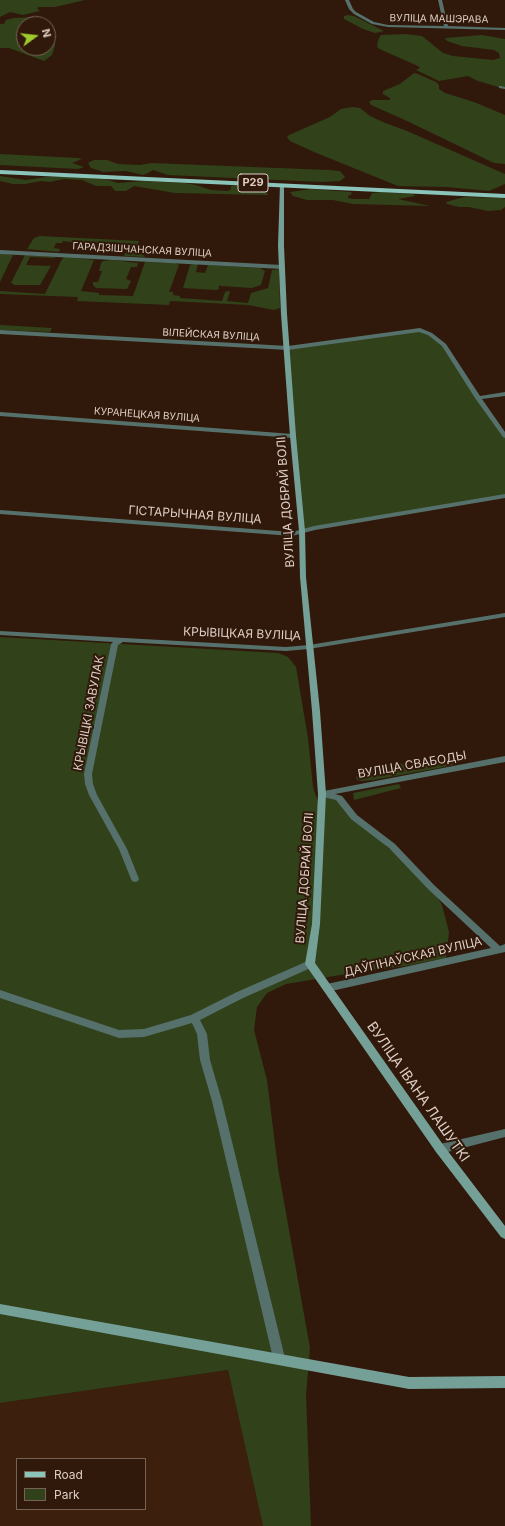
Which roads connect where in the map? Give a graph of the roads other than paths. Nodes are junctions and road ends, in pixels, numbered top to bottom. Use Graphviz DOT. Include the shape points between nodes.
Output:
graph roads {
  1 [pos="347,0"];
  2 [pos="440,0"];
  3 [pos="446,27"];
  4 [pos="505,29"];
  5 [pos="0,172"];
  6 [pos="282,185"];
  7 [pos="505,196"];
  8 [pos="0,252"];
  9 [pos="282,267"];
  10 [pos="0,332"];
  11 [pos="288,348"];
  12 [pos="505,394"];
  13 [pos="478,398"];
  14 [pos="0,414"];
  15 [pos="293,436"];
  16 [pos="505,436"];
  17 [pos="505,496"];
  18 [pos="0,512"];
  19 [pos="302,531"];
  20 [pos="505,615"];
  21 [pos="0,633"];
  22 [pos="120,640"];
  23 [pos="308,647"];
  24 [pos="505,758"];
  25 [pos="322,794"];
  26 [pos="135,879"];
  27 [pos="502,949"];
  28 [pos="310,964"];
  29 [pos="327,988"];
  30 [pos="0,994"];
  31 [pos="194,1018"];
  32 [pos="505,1132"];
  33 [pos="440,1150"];
  34 [pos="505,1234"];
  35 [pos="0,1309"];
  36 [pos="279,1358"];
  37 [pos="505,1382"];
  1 -- 3 [label="street, ВУЛІЦА МАШЭРАВА" via="355,13 373,23 406,28"];
  2 -- 3 [label="street"];
  3 -- 4 [label="street, ВУЛІЦА МАШЭРАВА"];
  5 -- 6 [label="main road, Р29"];
  6 -- 7 [label="main road, Р29"];
  6 -- 9 [label="street, ВУЛІЦА ДОБРАЙ ВОЛІ"];
  8 -- 9 [label="street, ГАРАДЗІШЧАНСКАЯ ВУЛІЦА"];
  9 -- 11 [label="street, ВУЛІЦА ДОБРАЙ ВОЛІ"];
  10 -- 11 [label="street, ВІЛЕЙСКАЯ ВУЛІЦА"];
  11 -- 13 [label="street, ВІЛЕЙСКАЯ ВУЛІЦА" via="420,330 444,345"];
  11 -- 15 [label="street, ВУЛІЦА ДОБРАЙ ВОЛІ"];
  12 -- 13 [label="street"];
  13 -- 16 [label="street"];
  14 -- 15 [label="street, КУРАНЕЦКАЯ ВУЛІЦА"];
  15 -- 19 [label="street, ВУЛІЦА ДОБРАЙ ВОЛІ"];
  17 -- 19 [label="street, ГІСТАРЫЧНАЯ ВУЛІЦА"];
  18 -- 19 [label="street, ГІСТАРЫЧНАЯ ВУЛІЦА" via="292,534"];
  19 -- 23 [label="street, ВУЛІЦА ДОБРАЙ ВОЛІ"];
  20 -- 23 [label="street, КРЫВІЦКАЯ ВУЛІЦА"];
  21 -- 22 [label="street, КРЫВІЦКАЯ ВУЛІЦА"];
  22 -- 23 [label="street, КРЫВІЦКАЯ ВУЛІЦА" via="286,649"];
  22 -- 26 [label="street, КРЫВІЦКІ ЗАВУЛАК" via="115,644 88,774 93,794 123,849"];
  23 -- 25 [label="street, ВУЛІЦА ДОБРАЙ ВОЛІ"];
  24 -- 25 [label="street, ВУЛІЦА СВАБОДЫ"];
  25 -- 27 [label="street" via="339,798 354,817 392,846 431,887"];
  25 -- 28 [label="street, ВУЛІЦА ДОБРАЙ ВОЛІ" via="316,924"];
  27 -- 29 [label="street, ДАЎГІНАЎСКАЯ ВУЛІЦА"];
  28 -- 29 [label="street, ВУЛІЦА ІВАНА ЛАШУТКІ"];
  28 -- 31 [label="street"];
  29 -- 33 [label="street, ВУЛІЦА ІВАНА ЛАШУТКІ"];
  30 -- 31 [label="street" via="119,1034 144,1033"];
  31 -- 36 [label="street" via="202,1034 205,1060"];
  32 -- 33 [label="street"];
  33 -- 34 [label="street, ВУЛІЦА ІВАНА ЛАШУТКІ"];
  35 -- 36 [label="street"];
  36 -- 37 [label="street" via="409,1383"];
}
